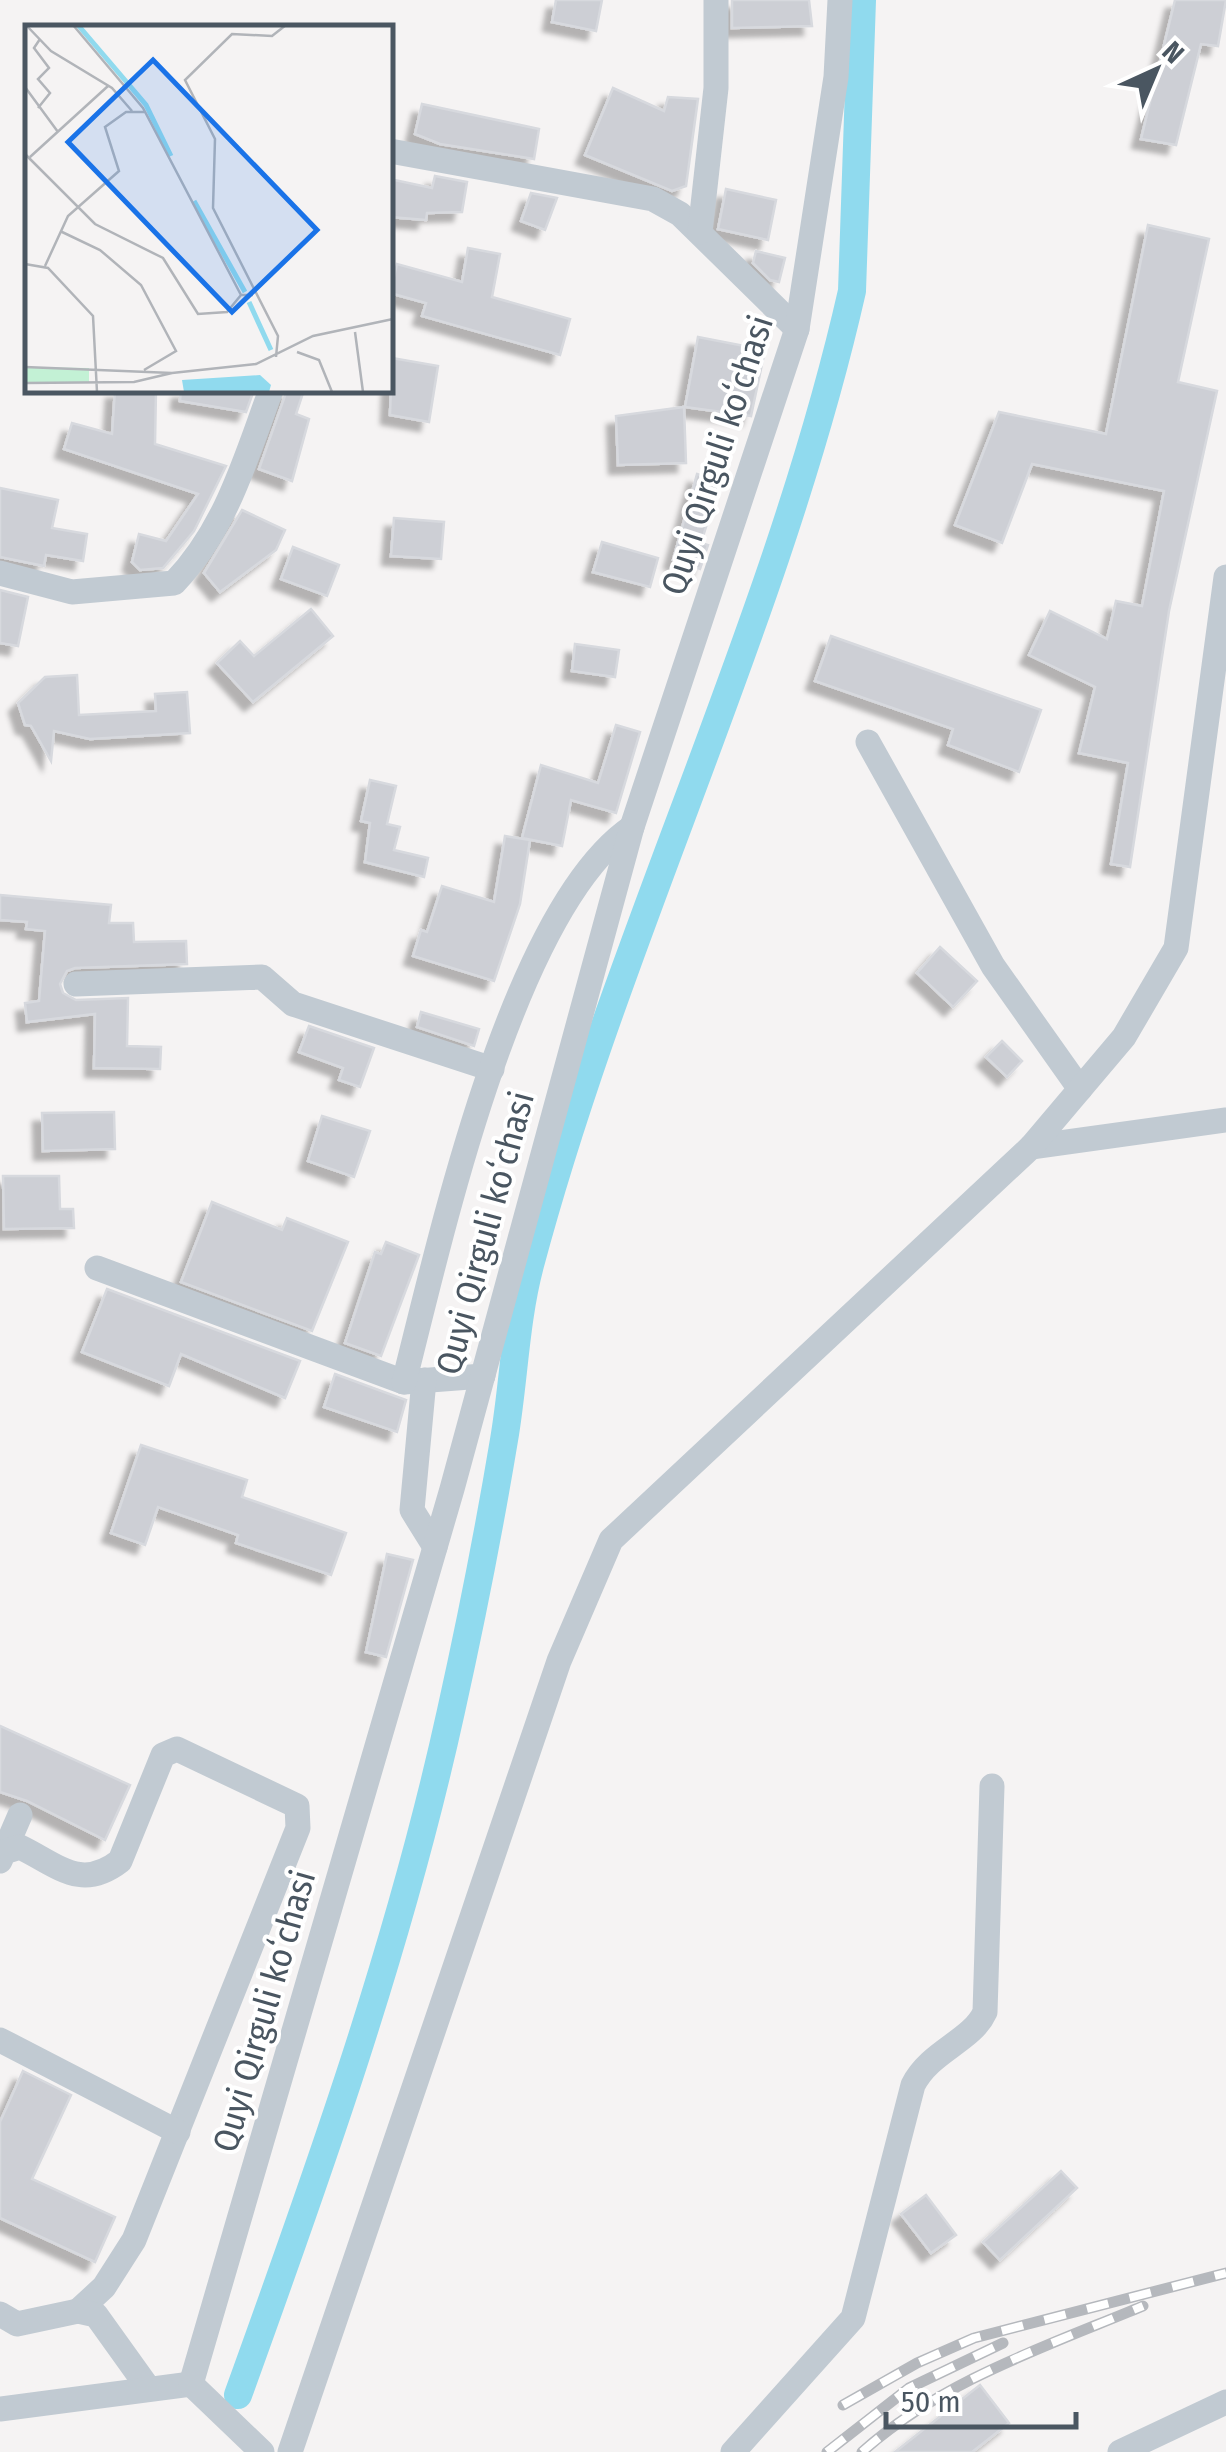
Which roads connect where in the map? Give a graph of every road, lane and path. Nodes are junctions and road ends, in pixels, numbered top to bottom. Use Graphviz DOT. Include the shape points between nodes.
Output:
graph roads {
  1 [pos="716,0"];
  2 [pos="840,0"];
  3 [pos="392,151"];
  4 [pos="700,232"];
  5 [pos="797,328"];
  6 [pos="270,392"];
  7 [pos="0,573"];
  8 [pos="1226,577"];
  9 [pos="868,742"];
  10 [pos="632,827"];
  11 [pos="76,984"];
  12 [pos="492,1069"];
  13 [pos="1080,1089"];
  14 [pos="1226,1120"];
  15 [pos="1031,1147"];
  16 [pos="96,1268"];
  17 [pos="483,1376"];
  18 [pos="414,1381"];
  19 [pos="435,1547"];
  20 [pos="992,1786"];
  21 [pos="20,1815"];
  22 [pos="2,1857"];
  23 [pos="0,2040"];
  24 [pos="178,2132"];
  25 [pos="78,2310"];
  26 [pos="0,2314"];
  27 [pos="191,2384"];
  28 [pos="150,2390"];
  29 [pos="1226,2402"];
  30 [pos="0,2409"];
  31 [pos="262,2452"];
  32 [pos="290,2452"];
  33 [pos="732,2452"];
  34 [pos="1120,2452"];
  1 -- 4 [label="street" via="716,88"];
  2 -- 5 [label="street, Quyi Qirguli koʻchasi" via="836,77"];
  3 -- 4 [label="street" via="653,199"];
  4 -- 5 [label="street"];
  5 -- 10 [label="street, Quyi Qirguli koʻchasi"];
  6 -- 7 [label="street" via="224,516 174,583 72,592"];
  8 -- 13 [label="street" via="1176,948 1124,1037"];
  9 -- 13 [label="street" via="994,966"];
  10 -- 12 [label="street" via="606,845 570,894"];
  10 -- 17 [label="street, Quyi Qirguli koʻchasi"];
  11 -- 12 [label="street" via="262,977 294,1004"];
  12 -- 18 [label="street"];
  13 -- 15 [label="street"];
  14 -- 15 [label="street"];
  15 -- 32 [label="street" via="612,1540 559,1660"];
  16 -- 18 [label="street"];
  17 -- 18 [label="street"];
  17 -- 19 [label="street, Quyi Qirguli koʻchasi"];
  18 -- 19 [label="street" via="412,1510"];
  19 -- 27 [label="street, Quyi Qirguli koʻchasi"];
  20 -- 33 [label="street" via="985,2012 979,2025 921,2068 913,2085 853,2318"];
  21 -- 22 [label="street"];
  22 -- 24 [label="street" via="20,1846 80,1877 109,1870 120,1861 164,1755 178,1749 297,1806 298,1828"];
  23 -- 24 [label="street"];
  24 -- 25 [label="street" via="134,2240 104,2286"];
  25 -- 26 [label="street" via="16,2324"];
  25 -- 28 [label="street" via="96,2315"];
  27 -- 28 [label="street"];
  27 -- 31 [label="street"];
  28 -- 30 [label="street"];
  29 -- 34 [label="street"];
}
